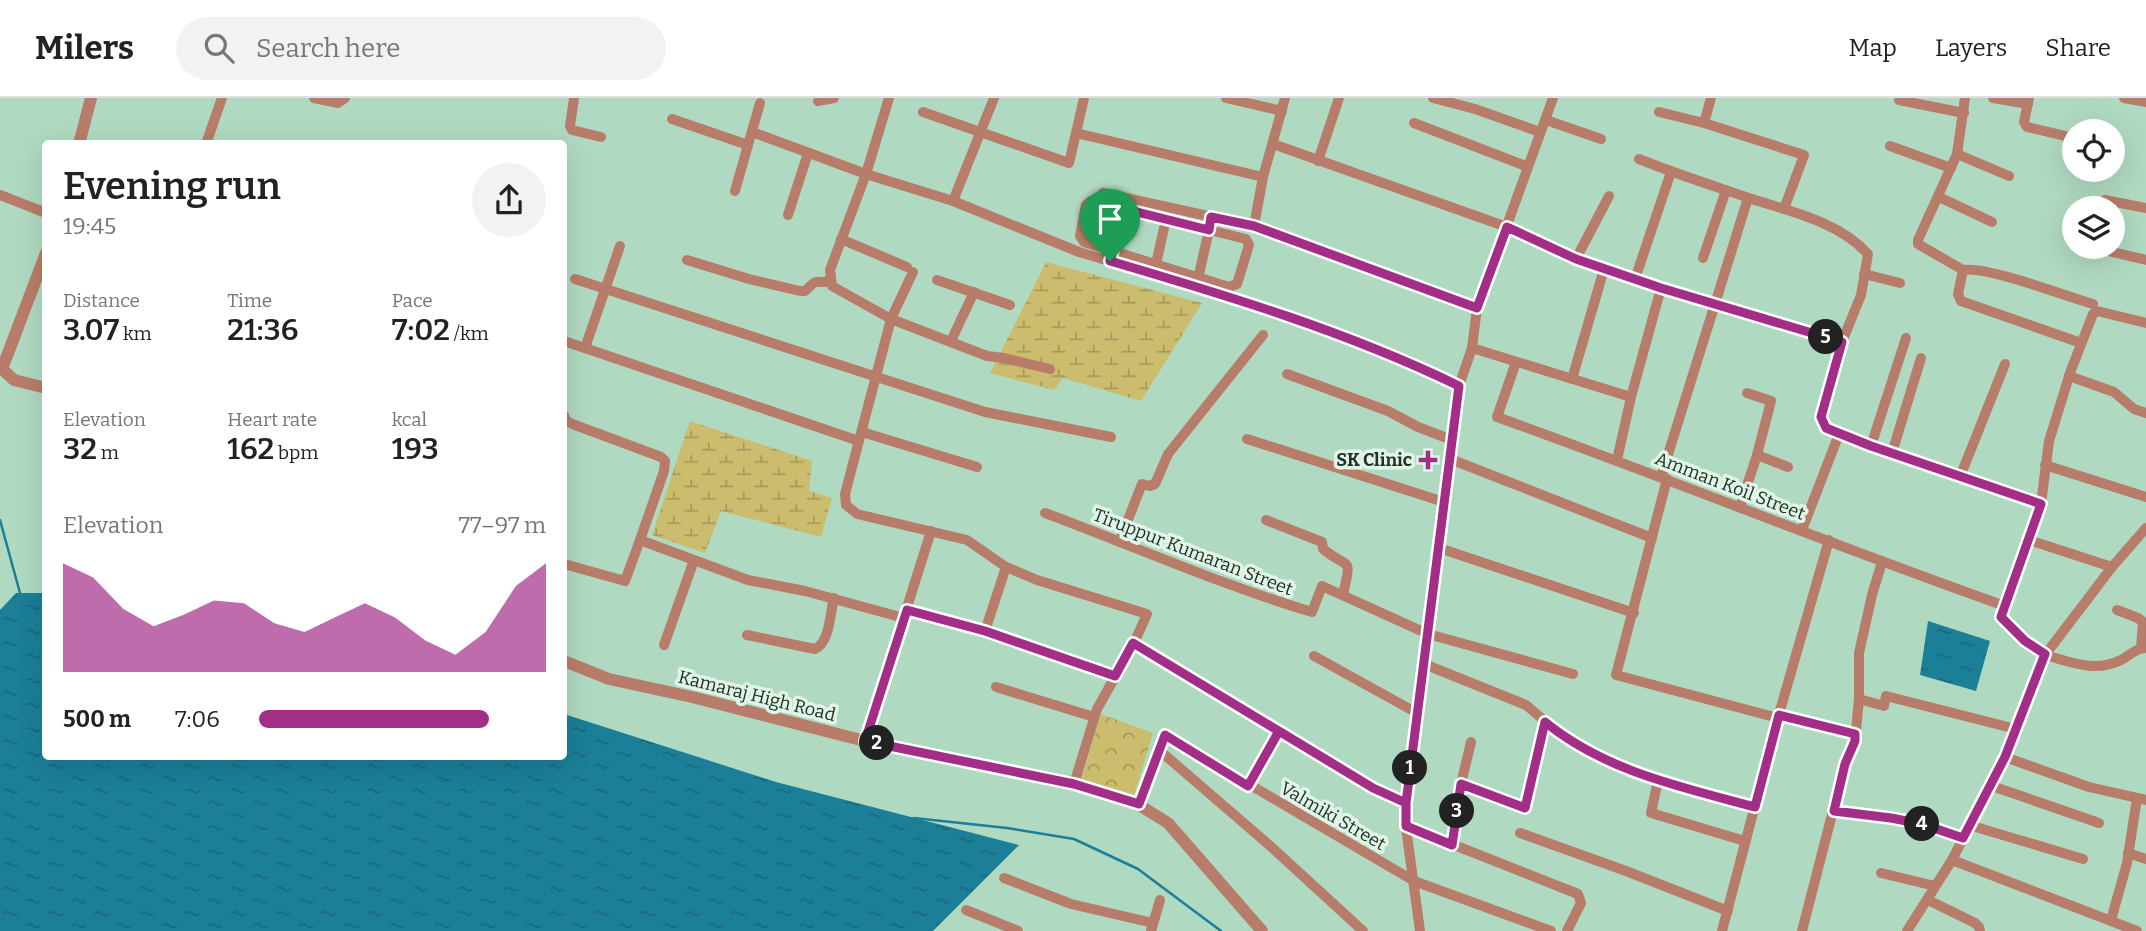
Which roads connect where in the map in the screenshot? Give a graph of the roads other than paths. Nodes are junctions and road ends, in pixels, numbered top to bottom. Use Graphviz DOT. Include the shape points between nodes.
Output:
graph roads {
  1 [pos="91,98"];
  2 [pos="222,98"];
  3 [pos="314,98"];
  4 [pos="345,98"];
  5 [pos="574,98"];
  6 [pos="834,98"];
  7 [pos="889,98"];
  8 [pos="994,98"];
  9 [pos="1084,98"];
  10 [pos="1226,98"];
  11 [pos="1285,98"];
  12 [pos="1339,98"];
  13 [pos="1433,98"];
  14 [pos="1553,98"];
  15 [pos="1711,98"];
  16 [pos="1965,98"];
  17 [pos="1993,98"];
  18 [pos="2124,98"];
  19 [pos="1899,100"];
  20 [pos="818,101"];
  21 [pos="2029,101"];
  22 [pos="2146,102"];
  23 [pos="761,103"];
  24 [pos="1282,111"];
  25 [pos="923,112"];
  26 [pos="1659,112"];
  27 [pos="1964,113"];
  28 [pos="672,119"];
  29 [pos="1546,120"];
  30 [pos="1414,123"];
  31 [pos="1704,123"];
  32 [pos="752,132"];
  33 [pos="980,132"];
  34 [pos="1540,132"];
  35 [pos="1076,133"];
  36 [pos="2062,135"];
  37 [pos="601,137"];
  38 [pos="1601,139"];
  39 [pos="80,140"];
  40 [pos="207,140"];
  41 [pos="1273,144"];
  42 [pos="748,145"];
  43 [pos="1890,146"];
  44 [pos="808,153"];
  45 [pos="1957,153"];
  46 [pos="1639,159"];
  47 [pos="1318,161"];
  48 [pos="1528,167"];
  49 [pos="1951,168"];
  50 [pos="1671,172"];
  51 [pos="866,174"];
  52 [pos="2009,176"];
  53 [pos="1263,177"];
  54 [pos="1726,190"];
  55 [pos="735,191"];
  56 [pos="1103,193"];
  57 [pos="0,195"];
  58 [pos="1609,196"];
  59 [pos="1938,197"];
  60 [pos="1748,198"];
  61 [pos="953,201"];
  62 [pos="2125,204"];
  63 [pos="2146,208"];
  64 [pos="1125,209"];
  65 [pos="1784,209"];
  66 [pos="42,211"];
  67 [pos="788,215"];
  68 [pos="1211,217"];
  69 [pos="1166,219"];
  70 [pos="1992,222"];
  71 [pos="1254,226"];
  72 [pos="1507,227"];
  73 [pos="1209,230"];
  74 [pos="841,239"];
  75 [pos="620,246"];
  76 [pos="2125,255"];
  77 [pos="1112,256"];
  78 [pos="1703,258"];
  79 [pos="1576,259"];
  80 [pos="687,260"];
  81 [pos="2146,260"];
  82 [pos="42,263"];
  83 [pos="1156,264"];
  84 [pos="1604,269"];
  85 [pos="1963,270"];
  86 [pos="1864,274"];
  87 [pos="831,277"];
  88 [pos="575,279"];
  89 [pos="1635,279"];
  90 [pos="937,280"];
  91 [pos="1197,282"];
  92 [pos="1900,283"];
  93 [pos="1661,288"];
  94 [pos="607,289"];
  95 [pos="974,292"];
  96 [pos="1715,304"];
  97 [pos="2093,304"];
  98 [pos="1010,305"];
  99 [pos="1477,308"];
  100 [pos="891,320"];
  101 [pos="2146,323"];
  102 [pos="1263,335"];
  103 [pos="1906,338"];
  104 [pos="951,341"];
  105 [pos="567,342"];
  106 [pos="1842,342"];
  107 [pos="2081,343"];
  108 [pos="585,348"];
  109 [pos="1472,348"];
  110 [pos="1921,358"];
  111 [pos="1516,362"];
  112 [pos="2005,364"];
  113 [pos="1,369"];
  114 [pos="1050,369"];
  115 [pos="1287,374"];
  116 [pos="2069,376"];
  117 [pos="876,378"];
  118 [pos="1572,379"];
  119 [pos="1459,386"];
  120 [pos="42,387"];
  121 [pos="1747,393"];
  122 [pos="1630,397"];
  123 [pos="2146,413"];
  124 [pos="567,421"];
  125 [pos="1839,434"];
  126 [pos="860,436"];
  127 [pos="1111,437"];
  128 [pos="1247,439"];
  129 [pos="1452,440"];
  130 [pos="1871,446"];
  131 [pos="1892,453"];
  132 [pos="1757,455"];
  133 [pos="1450,459"];
  134 [pos="1617,460"];
  135 [pos="2045,466"];
  136 [pos="977,467"];
  137 [pos="1788,467"];
  138 [pos="1959,477"];
  139 [pos="1664,478"];
  140 [pos="2146,497"];
  141 [pos="1444,502"];
  142 [pos="2041,504"];
  143 [pos="1740,507"];
  144 [pos="1045,513"];
  145 [pos="1266,520"];
  146 [pos="2146,528"];
  147 [pos="1802,530"];
  148 [pos="931,531"];
  149 [pos="1652,538"];
  150 [pos="640,540"];
  151 [pos="1120,540"];
  152 [pos="1829,540"];
  153 [pos="2029,540"];
  154 [pos="1438,548"];
  155 [pos="694,560"];
  156 [pos="1882,562"];
  157 [pos="567,565"];
  158 [pos="2112,567"];
  159 [pos="1006,568"];
  160 [pos="1343,595"];
  161 [pos="834,598"];
  162 [pos="2005,606"];
  163 [pos="2117,610"];
  164 [pos="1634,613"];
  165 [pos="906,614"];
  166 [pos="985,631"];
  167 [pos="1427,634"];
  168 [pos="747,635"];
  169 [pos="1133,643"];
  170 [pos="664,645"];
  171 [pos="2143,648"];
  172 [pos="2045,654"];
  173 [pos="1314,656"];
  174 [pos="567,662"];
  175 [pos="1424,664"];
  176 [pos="1573,674"];
  177 [pos="1115,676"];
  178 [pos="996,688"];
  179 [pos="1859,699"];
  180 [pos="1417,713"];
  181 [pos="1778,716"];
  182 [pos="1094,717"];
  183 [pos="1545,722"];
  184 [pos="2016,729"];
  185 [pos="1279,731"];
  186 [pos="1855,734"];
  187 [pos="865,741"];
  188 [pos="1471,742"];
  189 [pos="1159,750"];
  190 [pos="2005,757"];
  191 [pos="1658,780"];
  192 [pos="1074,784"];
  193 [pos="1461,784"];
  194 [pos="1989,785"];
  195 [pos="1248,786"];
  196 [pos="2141,799"];
  197 [pos="1406,803"];
  198 [pos="1139,804"];
  199 [pos="1755,807"];
  200 [pos="1834,811"];
  201 [pos="2099,823"];
  202 [pos="1969,825"];
  203 [pos="1406,826"];
  204 [pos="1520,833"];
  205 [pos="1963,838"];
  206 [pos="1745,841"];
  207 [pos="1452,845"];
  208 [pos="2128,853"];
  209 [pos="2082,859"];
  210 [pos="2146,859"];
  211 [pos="1952,860"];
  212 [pos="1881,873"];
  213 [pos="1004,878"];
  214 [pos="1414,881"];
  215 [pos="1935,886"];
  216 [pos="1160,901"];
  217 [pos="1928,901"];
  218 [pos="966,910"];
  219 [pos="1728,911"];
  220 [pos="2111,920"];
  221 [pos="1152,927"];
  222 [pos="1018,931"];
  223 [pos="1262,931"];
  224 [pos="1363,931"];
  225 [pos="1420,931"];
  226 [pos="1551,931"];
  227 [pos="1567,931"];
  228 [pos="1721,931"];
  229 [pos="1802,931"];
  230 [pos="1907,931"];
  231 [pos="1980,931"];
  232 [pos="2137,931"];
  1 -- 39 [label="street"];
  2 -- 40 [label="street"];
  3 -- 4 [label="street" via="338,103"];
  5 -- 37 [label="street" via="572,130"];
  6 -- 20 [label="street"];
  7 -- 51 [label="street"];
  8 -- 33 [label="street"];
  9 -- 35 [label="street"];
  10 -- 24 [label="street"];
  11 -- 24 [label="street"];
  12 -- 47 [label="street"];
  13 -- 34 [label="street"];
  14 -- 29 [label="street"];
  15 -- 31 [label="street"];
  16 -- 27 [label="street"];
  17 -- 21 [label="street"];
  18 -- 22 [label="street"];
  19 -- 27 [label="street"];
  21 -- 36 [label="street" via="2027,127"];
  23 -- 32 [label="street"];
  24 -- 41 [label="street"];
  25 -- 33 [label="street"];
  26 -- 31 [label="street"];
  27 -- 45 [label="street"];
  28 -- 42 [label="street"];
  29 -- 34 [label="street"];
  29 -- 38 [label="street"];
  30 -- 48 [label="street"];
  31 -- 65 [label="street" via="1804,155"];
  32 -- 42 [label="street"];
  32 -- 44 [label="street"];
  33 -- 35 [label="street" via="1069,163"];
  33 -- 61 [label="street"];
  34 -- 48 [label="street"];
  35 -- 53 [label="street"];
  41 -- 47 [label="street"];
  41 -- 53 [label="street"];
  42 -- 55 [label="street"];
  43 -- 49 [label="street"];
  44 -- 51 [label="street"];
  44 -- 67 [label="street"];
  45 -- 49 [label="street"];
  45 -- 52 [label="street"];
  46 -- 50 [label="street"];
  47 -- 72 [label="street"];
  48 -- 72 [label="street"];
  49 -- 59 [label="street"];
  50 -- 54 [label="street"];
  50 -- 89 [label="street"];
  51 -- 61 [label="street"];
  51 -- 74 [label="street"];
  53 -- 71 [label="street"];
  54 -- 60 [label="street"];
  54 -- 78 [label="street"];
  56 -- 68 [label="street"];
  57 -- 66 [label="street"];
  58 -- 79 [label="street"];
  59 -- 70 [label="street"];
  59 -- 85 [label="street" via="1918,244"];
  60 -- 65 [label="street"];
  60 -- 96 [label="street"];
  61 -- 77 [label="street" via="1079,252"];
  62 -- 63 [label="street"];
  64 -- 69 [label="street"];
  64 -- 77 [label="street"];
  64 -- 77 [label="street" via="1091,201 1086,205 1080,239"];
  65 -- 86 [label="street" via="1819,221 1858,244 1868,254"];
  68 -- 71 [label="street"];
  68 -- 73 [label="street"];
  69 -- 73 [label="street"];
  69 -- 83 [label="street"];
  71 -- 99 [label="street"];
  72 -- 79 [label="street"];
  72 -- 99 [label="street"];
  73 -- 91 [label="street"];
  73 -- 91 [label="street" via="1244,237 1249,245 1236,286"];
  74 -- 87 [label="street"];
  74 -- 100 [label="street" via="910,270"];
  75 -- 94 [label="street"];
  76 -- 81 [label="street"];
  77 -- 83 [label="street"];
  77 -- 91 [label="street"];
  79 -- 84 [label="street"];
  80 -- 87 [label="street" via="800,291"];
  82 -- 113 [label="street"];
  83 -- 91 [label="street"];
  84 -- 89 [label="street"];
  84 -- 118 [label="street"];
  85 -- 97 [label="street" via="1998,275"];
  85 -- 107 [label="street" via="1961,300"];
  86 -- 92 [label="street"];
  86 -- 106 [label="street" via="1861,295"];
  87 -- 100 [label="street" via="832,286"];
  88 -- 94 [label="street"];
  89 -- 93 [label="street"];
  90 -- 95 [label="street"];
  91 -- 119 [label="street" via="1407,360"];
  93 -- 96 [label="street"];
  93 -- 122 [label="street"];
  94 -- 108 [label="street"];
  94 -- 117 [label="street"];
  95 -- 98 [label="street"];
  95 -- 104 [label="street"];
  96 -- 106 [label="street"];
  96 -- 139 [label="street"];
  99 -- 109 [label="street"];
  100 -- 104 [label="street"];
  100 -- 117 [label="street"];
  101 -- 107 [label="street" via="2098,310"];
  102 -- 151 [label="street" via="1168,454 1154,484 1142,484"];
  103 -- 130 [label="street"];
  104 -- 114 [label="street" via="987,356"];
  105 -- 108 [label="street"];
  106 -- 125 [label="street" via="1821,417 1826,428"];
  107 -- 116 [label="street"];
  108 -- 126 [label="street"];
  109 -- 111 [label="street"];
  109 -- 119 [label="street"];
  110 -- 131 [label="street"];
  111 -- 118 [label="street"];
  111 -- 134 [label="street, Amman Koil Street" via="1497,417"];
  112 -- 138 [label="street"];
  113 -- 120 [label="street" via="14,380"];
  115 -- 129 [label="street"];
  116 -- 123 [label="street" via="2114,392"];
  116 -- 135 [label="street"];
  117 -- 126 [label="street"];
  117 -- 127 [label="street" via="985,412"];
  118 -- 122 [label="street"];
  119 -- 129 [label="street"];
  121 -- 132 [label="street" via="1771,401"];
  122 -- 134 [label="street"];
  124 -- 150 [label="street" via="665,461"];
  125 -- 130 [label="street"];
  125 -- 147 [label="street"];
  126 -- 136 [label="street"];
  126 -- 148 [label="street" via="846,505 857,514"];
  128 -- 141 [label="street"];
  129 -- 133 [label="street"];
  130 -- 131 [label="street"];
  131 -- 138 [label="street"];
  132 -- 137 [label="street"];
  132 -- 143 [label="street"];
  133 -- 141 [label="street"];
  133 -- 149 [label="street"];
  134 -- 139 [label="street, Amman Koil Street"];
  135 -- 140 [label="street"];
  135 -- 142 [label="street"];
  138 -- 142 [label="street"];
  139 -- 143 [label="street, Amman Koil Street"];
  139 -- 149 [label="street"];
  141 -- 154 [label="street"];
  142 -- 153 [label="street"];
  143 -- 147 [label="street, Amman Koil Street"];
  144 -- 151 [label="street, Tiruppur Kumaran Street"];
  145 -- 160 [label="street" via="1322,542 1323,549 1347,564"];
  146 -- 158 [label="street"];
  147 -- 152 [label="street, Amman Koil Street"];
  148 -- 159 [label="street" via="967,540"];
  148 -- 165 [label="street"];
  149 -- 164 [label="street"];
  150 -- 155 [label="street"];
  150 -- 157 [label="street" via="625,581"];
  151 -- 160 [label="street, Tiruppur Kumaran Street" via="1257,596 1312,612 1322,586"];
  152 -- 156 [label="street, Amman Koil Street"];
  152 -- 181 [label="street"];
  153 -- 158 [label="street"];
  153 -- 162 [label="street"];
  154 -- 164 [label="street"];
  154 -- 167 [label="street"];
  155 -- 161 [label="street" via="748,580"];
  155 -- 170 [label="street"];
  156 -- 162 [label="street, Amman Koil Street"];
  156 -- 179 [label="street" via="1859,653"];
  158 -- 172 [label="street"];
  159 -- 166 [label="street"];
  159 -- 169 [label="street" via="1147,614"];
  160 -- 167 [label="street"];
  161 -- 165 [label="street"];
  161 -- 168 [label="street" via="821,647"];
  162 -- 172 [label="street" via="2001,617"];
  163 -- 171 [label="street" via="2143,622"];
  164 -- 181 [label="street" via="1616,675"];
  165 -- 166 [label="street"];
  165 -- 187 [label="street"];
  166 -- 177 [label="street"];
  167 -- 175 [label="street"];
  167 -- 176 [label="street"];
  169 -- 177 [label="street"];
  169 -- 185 [label="street"];
  171 -- 172 [label="street" via="2103,667"];
  172 -- 184 [label="street"];
  173 -- 180 [label="street"];
  174 -- 187 [label="street, Kamaraj High Road" via="609,679"];
  175 -- 180 [label="street"];
  175 -- 183 [label="street" via="1526,705"];
  177 -- 182 [label="street"];
  178 -- 182 [label="street"];
  179 -- 184 [label="street" via="1884,706 1886,696"];
  179 -- 186 [label="street"];
  180 -- 197 [label="street"];
  181 -- 186 [label="street"];
  181 -- 199 [label="street"];
  182 -- 192 [label="street"];
  183 -- 191 [label="street" via="1566,739"];
  183 -- 193 [label="street" via="1525,808"];
  184 -- 190 [label="street"];
  185 -- 195 [label="street"];
  185 -- 197 [label="street"];
  186 -- 200 [label="street"];
  187 -- 192 [label="street, Kamaraj High Road"];
  188 -- 193 [label="street"];
  189 -- 195 [label="street, Valmiki Street" via="1165,735"];
  189 -- 198 [label="street"];
  189 -- 224 [label="street"];
  190 -- 194 [label="street"];
  190 -- 196 [label="street" via="2089,787"];
  191 -- 199 [label="street"];
  191 -- 206 [label="street" via="1651,813"];
  192 -- 198 [label="street, Kamaraj High Road"];
  193 -- 207 [label="street"];
  194 -- 201 [label="street"];
  194 -- 202 [label="street"];
  195 -- 214 [label="street, Valmiki Street"];
  196 -- 208 [label="street"];
  197 -- 203 [label="street"];
  198 -- 223 [label="street, Kamaraj High Road" via="1168,823"];
  199 -- 206 [label="street"];
  200 -- 205 [label="street" via="1922,824"];
  200 -- 229 [label="street"];
  202 -- 205 [label="street"];
  202 -- 209 [label="street"];
  203 -- 207 [label="street"];
  203 -- 214 [label="street"];
  204 -- 219 [label="street"];
  205 -- 211 [label="street"];
  206 -- 219 [label="street"];
  207 -- 227 [label="street" via="1578,894 1581,903"];
  208 -- 210 [label="street"];
  208 -- 220 [label="street"];
  211 -- 215 [label="street"];
  211 -- 220 [label="street"];
  212 -- 215 [label="street"];
  213 -- 221 [label="street" via="1071,904"];
  214 -- 225 [label="street"];
  214 -- 226 [label="street, Valmiki Street"];
  215 -- 217 [label="street"];
  216 -- 221 [label="street"];
  217 -- 230 [label="street"];
  217 -- 231 [label="street" via="1975,923"];
  218 -- 222 [label="street"];
  219 -- 228 [label="street"];
  220 -- 232 [label="street"];
}
